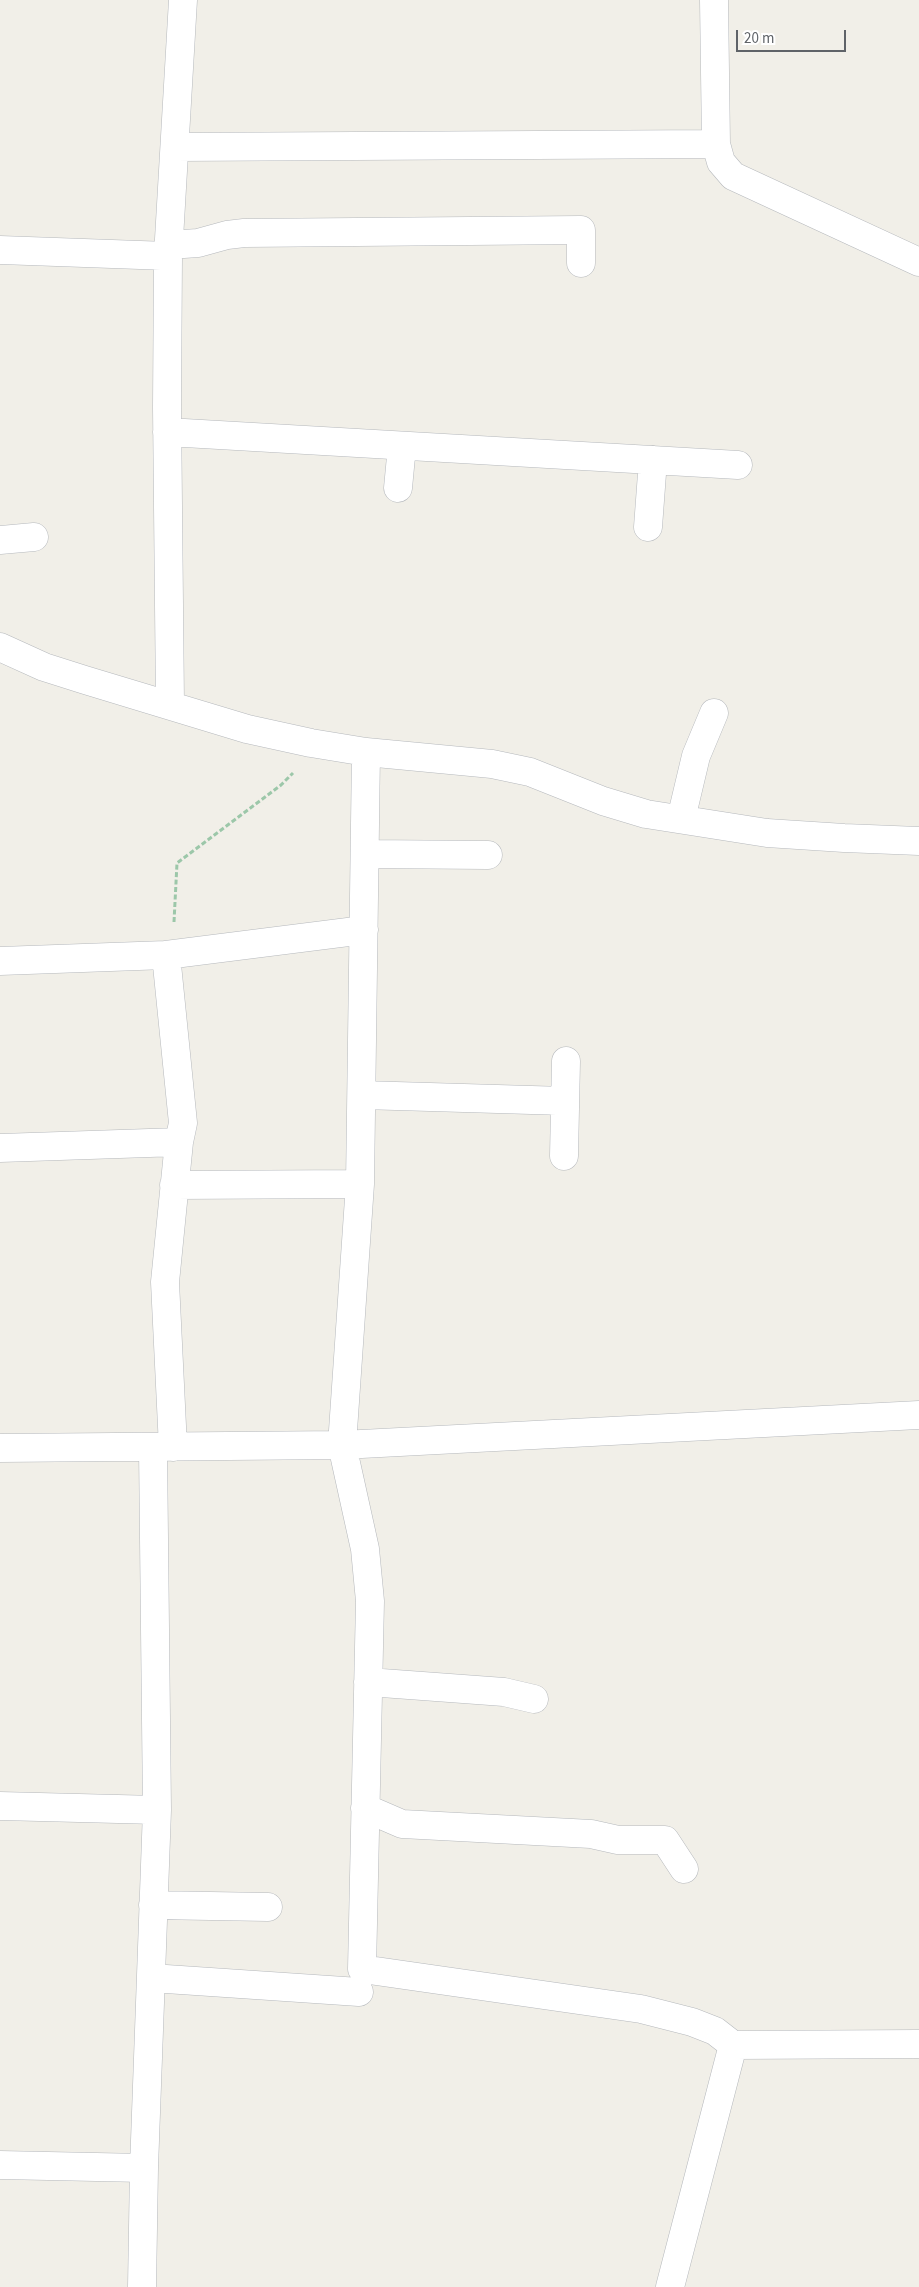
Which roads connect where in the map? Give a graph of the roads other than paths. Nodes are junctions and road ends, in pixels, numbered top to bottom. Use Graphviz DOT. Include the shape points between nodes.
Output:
graph roads {
  1 [pos="183,0"];
  2 [pos="714,0"];
  3 [pos="716,144"];
  4 [pos="175,147"];
  5 [pos="0,250"];
  6 [pos="168,250"];
  7 [pos="919,262"];
  8 [pos="581,263"];
  9 [pos="167,432"];
  10 [pos="402,446"];
  11 [pos="653,460"];
  12 [pos="738,465"];
  13 [pos="398,488"];
  14 [pos="648,527"];
  15 [pos="34,538"];
  16 [pos="0,540"];
  17 [pos="0,647"];
  18 [pos="170,704"];
  19 [pos="714,713"];
  20 [pos="366,752"];
  21 [pos="681,819"];
  22 [pos="919,841"];
  23 [pos="365,854"];
  24 [pos="488,855"];
  25 [pos="364,930"];
  26 [pos="169,955"];
  27 [pos="0,960"];
  28 [pos="566,1061"];
  29 [pos="362,1095"];
  30 [pos="565,1102"];
  31 [pos="179,1142"];
  32 [pos="0,1148"];
  33 [pos="564,1156"];
  34 [pos="360,1184"];
  35 [pos="174,1185"];
  36 [pos="919,1415"];
  37 [pos="342,1445"];
  38 [pos="0,1448"];
  39 [pos="163,1448"];
  40 [pos="368,1682"];
  41 [pos="534,1699"];
  42 [pos="0,1806"];
  43 [pos="365,1808"];
  44 [pos="157,1810"];
  45 [pos="684,1869"];
  46 [pos="153,1905"];
  47 [pos="268,1907"];
  48 [pos="151,1978"];
  49 [pos="359,1992"];
  50 [pos="919,2044"];
  51 [pos="733,2045"];
  52 [pos="0,2165"];
  53 [pos="144,2168"];
  54 [pos="142,2287"];
  55 [pos="670,2287"];
  1 -- 4 [label="street"];
  2 -- 3 [label="street"];
  3 -- 4 [label="street"];
  3 -- 7 [label="street" via="721,162 733,176"];
  4 -- 6 [label="street"];
  5 -- 6 [label="street"];
  6 -- 8 [label="street" via="244,233 581,230"];
  6 -- 9 [label="street"];
  9 -- 10 [label="street"];
  9 -- 18 [label="street"];
  10 -- 11 [label="street"];
  10 -- 13 [label="street"];
  11 -- 12 [label="street"];
  11 -- 14 [label="street"];
  15 -- 16 [label="street"];
  17 -- 18 [label="street" via="44,667"];
  18 -- 20 [label="street" via="247,729"];
  19 -- 21 [label="street" via="696,756"];
  20 -- 21 [label="street" via="492,764 530,772 602,801 646,814"];
  20 -- 23 [label="street"];
  21 -- 22 [label="street" via="767,833"];
  23 -- 24 [label="street"];
  23 -- 25 [label="street"];
  25 -- 26 [label="street"];
  25 -- 29 [label="street"];
  26 -- 27 [label="street"];
  26 -- 31 [label="street" via="183,1124"];
  28 -- 30 [label="street"];
  29 -- 30 [label="street"];
  29 -- 34 [label="street"];
  30 -- 33 [label="street"];
  31 -- 32 [label="street"];
  31 -- 35 [label="street"];
  34 -- 35 [label="street"];
  34 -- 37 [label="street"];
  35 -- 39 [label="street" via="165,1282"];
  36 -- 37 [label="street"];
  37 -- 39 [label="street"];
  37 -- 40 [label="street" via="365,1549 370,1601"];
  38 -- 39 [label="street"];
  39 -- 44 [label="street"];
  40 -- 41 [label="street" via="504,1692"];
  40 -- 43 [label="street"];
  42 -- 44 [label="street"];
  43 -- 45 [label="street" via="402,1824 591,1834 618,1840 665,1840"];
  43 -- 51 [label="street" via="362,1969 641,2009 715,2030"];
  44 -- 46 [label="street"];
  46 -- 47 [label="street"];
  46 -- 48 [label="street"];
  48 -- 49 [label="street"];
  48 -- 53 [label="street"];
  50 -- 51 [label="street"];
  51 -- 55 [label="street"];
  52 -- 53 [label="street"];
  53 -- 54 [label="street"];
}
